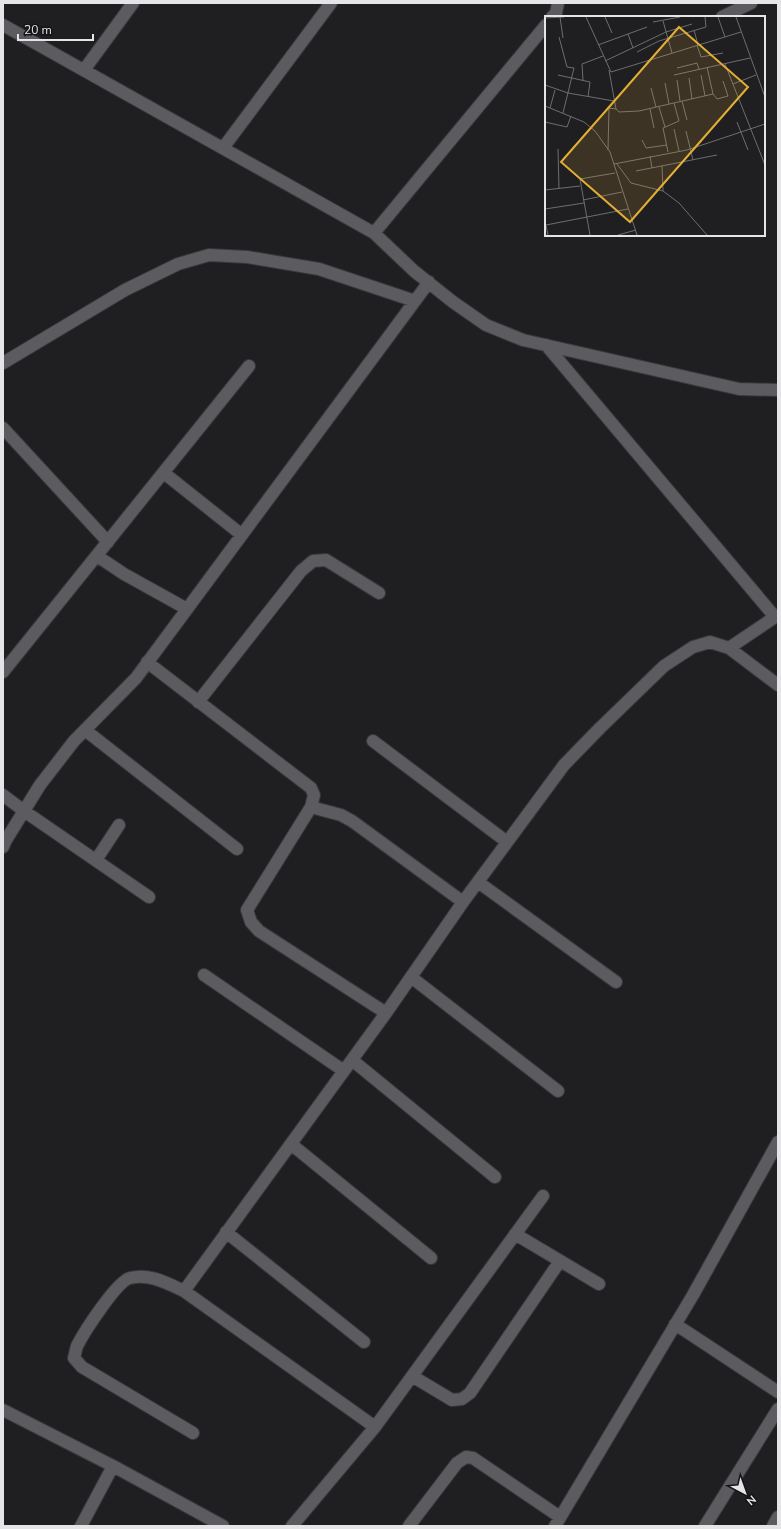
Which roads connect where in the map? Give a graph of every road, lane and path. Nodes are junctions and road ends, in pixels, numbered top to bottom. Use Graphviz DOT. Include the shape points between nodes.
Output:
graph roads {
  1 [pos="133,3"];
  2 [pos="331,3"];
  3 [pos="558,3"];
  4 [pos="751,3"];
  5 [pos="553,16"];
  6 [pos="724,16"];
  7 [pos="3,25"];
  8 [pos="545,26"];
  9 [pos="84,70"];
  10 [pos="223,148"];
  11 [pos="374,233"];
  12 [pos="428,282"];
  13 [pos="415,301"];
  14 [pos="546,345"];
  15 [pos="3,363"];
  16 [pos="249,366"];
  17 [pos="778,390"];
  18 [pos="3,428"];
  19 [pos="164,473"];
  20 [pos="242,535"];
  21 [pos="108,542"];
  22 [pos="97,556"];
  23 [pos="379,593"];
  24 [pos="187,610"];
  25 [pos="729,648"];
  26 [pos="148,662"];
  27 [pos="3,672"];
  28 [pos="778,685"];
  29 [pos="198,702"];
  30 [pos="84,730"];
  31 [pos="373,741"];
  32 [pos="3,795"];
  33 [pos="311,807"];
  34 [pos="24,811"];
  35 [pos="119,825"];
  36 [pos="507,842"];
  37 [pos="3,848"];
  38 [pos="237,849"];
  39 [pos="96,860"];
  40 [pos="478,882"];
  41 [pos="149,897"];
  42 [pos="463,902"];
  43 [pos="204,975"];
  44 [pos="411,977"];
  45 [pos="616,982"];
  46 [pos="386,1013"];
  47 [pos="352,1060"];
  48 [pos="344,1071"];
  49 [pos="558,1091"];
  50 [pos="778,1142"];
  51 [pos="291,1144"];
  52 [pos="495,1177"];
  53 [pos="543,1196"];
  54 [pos="226,1232"];
  55 [pos="516,1234"];
  56 [pos="431,1258"];
  57 [pos="560,1261"];
  58 [pos="599,1284"];
  59 [pos="184,1291"];
  60 [pos="675,1324"];
  61 [pos="364,1342"];
  62 [pos="412,1376"];
  63 [pos="778,1392"];
  64 [pos="778,1408"];
  65 [pos="3,1410"];
  66 [pos="375,1427"];
  67 [pos="193,1434"];
  68 [pos="113,1466"];
  69 [pos="778,1517"];
  70 [pos="558,1522"];
  71 [pos="81,1526"];
  72 [pos="223,1526"];
  73 [pos="292,1526"];
  74 [pos="409,1526"];
  75 [pos="705,1526"];
  76 [pos="773,1526"];
  1 -- 9 [label="street"];
  2 -- 10 [label="street"];
  3 -- 5 [label="street"];
  4 -- 6 [label="street"];
  7 -- 9 [label="street"];
  8 -- 11 [label="street"];
  9 -- 10 [label="street"];
  10 -- 11 [label="street"];
  11 -- 12 [label="street"];
  12 -- 13 [label="street"];
  12 -- 14 [label="street" via="486,325 523,340"];
  13 -- 15 [label="street" via="319,270 247,257 208,255 178,264 125,290"];
  13 -- 20 [label="street"];
  14 -- 17 [label="street" via="739,389"];
  14 -- 25 [label="street" via="775,617"];
  16 -- 19 [label="street"];
  18 -- 21 [label="street"];
  19 -- 20 [label="street"];
  19 -- 21 [label="street"];
  20 -- 24 [label="street"];
  21 -- 22 [label="street"];
  22 -- 24 [label="street"];
  22 -- 27 [label="street"];
  23 -- 29 [label="street" via="326,560 313,561 302,571"];
  24 -- 26 [label="street"];
  25 -- 28 [label="street"];
  25 -- 36 [label="street" via="710,642 693,647 664,666 564,765"];
  26 -- 29 [label="street"];
  26 -- 30 [label="street" via="136,678"];
  29 -- 33 [label="street" via="311,788 314,795"];
  30 -- 34 [label="street" via="40,785"];
  30 -- 38 [label="street"];
  31 -- 36 [label="street"];
  32 -- 34 [label="street"];
  33 -- 42 [label="street" via="341,815 352,821"];
  33 -- 46 [label="street" via="247,910 250,922 259,931"];
  34 -- 37 [label="street"];
  34 -- 39 [label="street"];
  35 -- 39 [label="street"];
  36 -- 40 [label="street"];
  39 -- 41 [label="street"];
  40 -- 42 [label="street"];
  40 -- 45 [label="street"];
  42 -- 44 [label="street"];
  43 -- 48 [label="street"];
  44 -- 46 [label="street"];
  44 -- 49 [label="street"];
  46 -- 47 [label="street"];
  47 -- 48 [label="street"];
  47 -- 52 [label="street"];
  48 -- 51 [label="street"];
  50 -- 60 [label="street"];
  51 -- 54 [label="street"];
  51 -- 56 [label="street"];
  53 -- 55 [label="street"];
  54 -- 59 [label="street"];
  54 -- 61 [label="street"];
  55 -- 57 [label="street"];
  55 -- 62 [label="street"];
  57 -- 58 [label="street"];
  57 -- 62 [label="street" via="470,1393 462,1399 452,1400"];
  59 -- 66 [label="street"];
  59 -- 67 [label="street" via="145,1276 129,1278 111,1295 77,1347 74,1358 82,1367"];
  60 -- 63 [label="street"];
  60 -- 70 [label="street"];
  62 -- 66 [label="street"];
  64 -- 75 [label="street"];
  65 -- 68 [label="street"];
  66 -- 73 [label="street"];
  68 -- 71 [label="street"];
  68 -- 72 [label="street"];
  69 -- 76 [label="street"];
  70 -- 74 [label="street" via="473,1458 466,1457 457,1463"];
}
